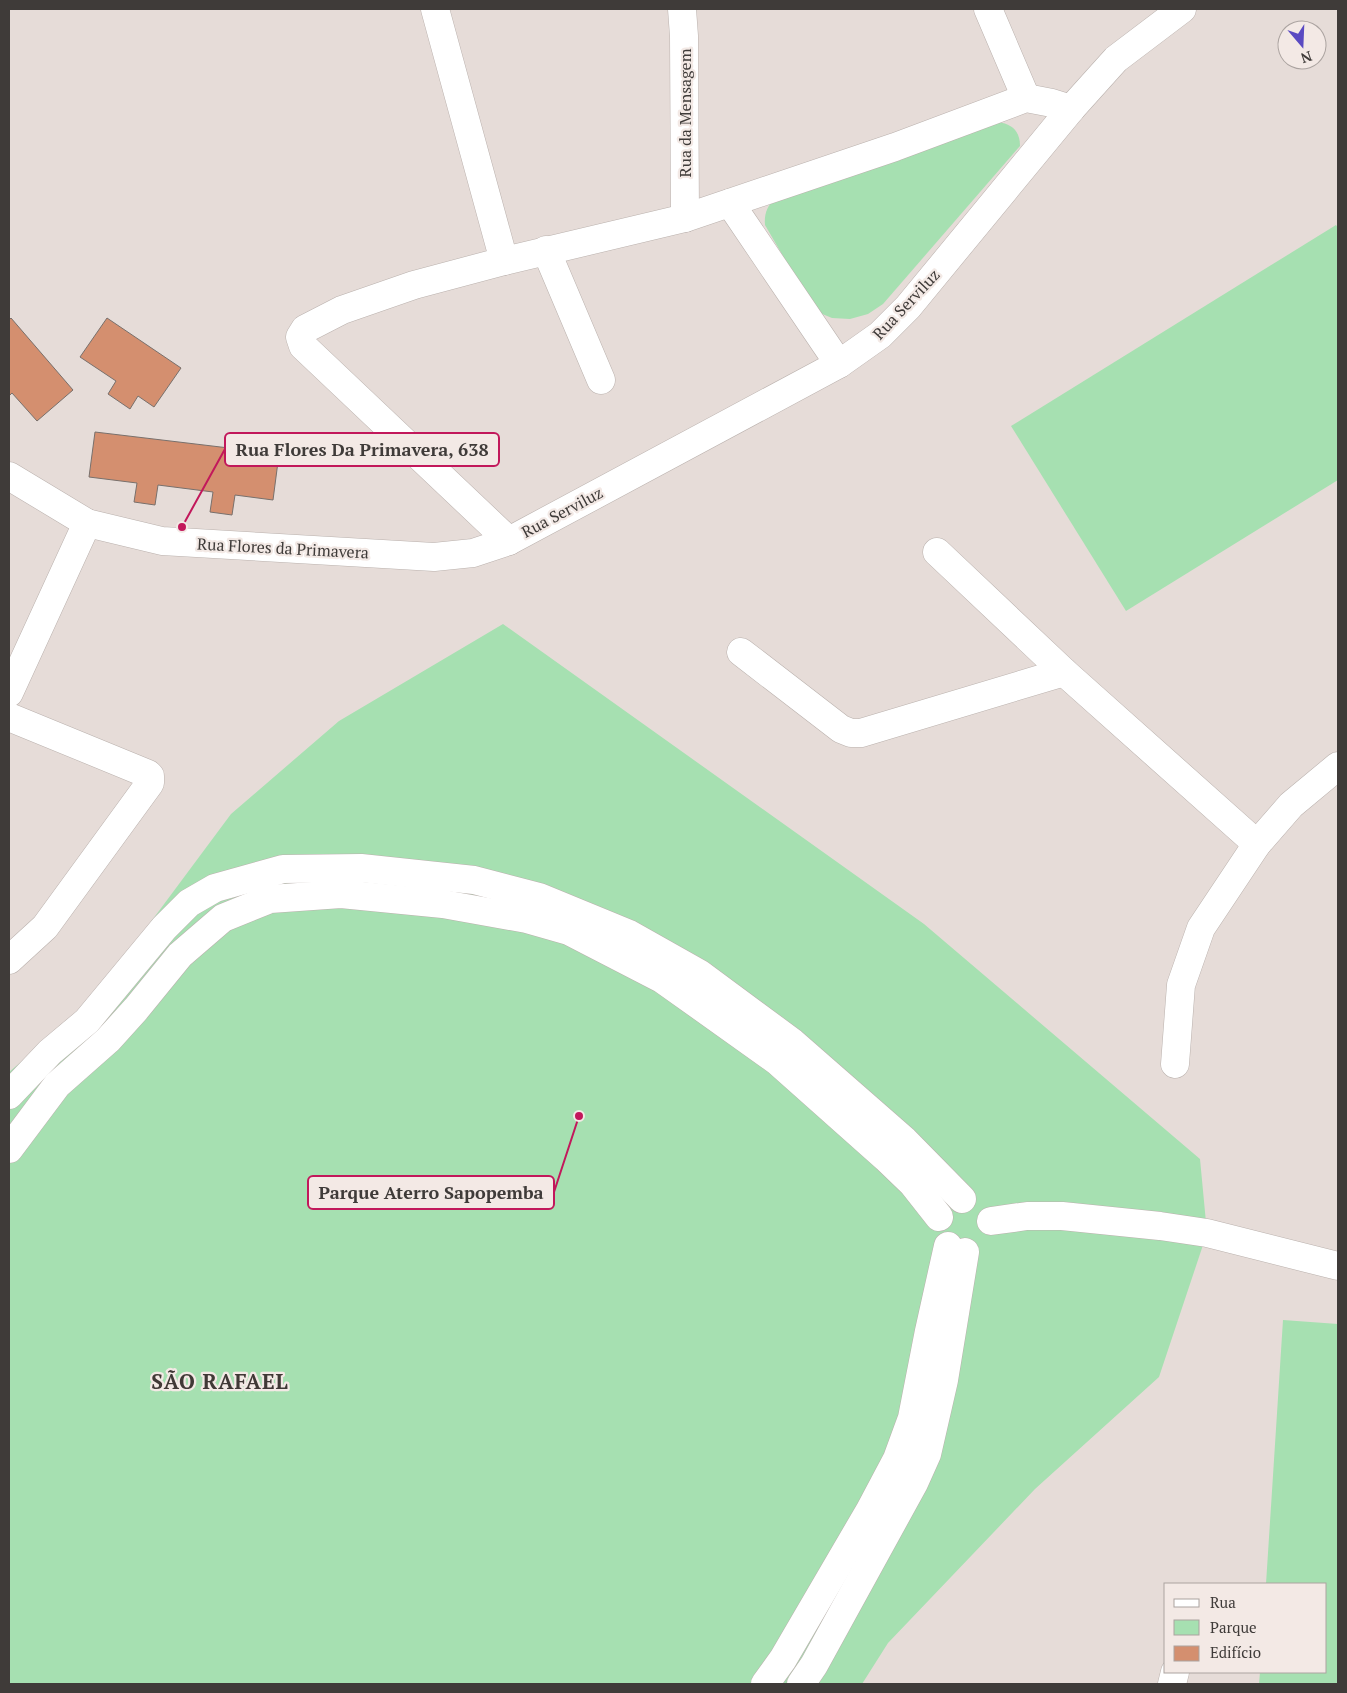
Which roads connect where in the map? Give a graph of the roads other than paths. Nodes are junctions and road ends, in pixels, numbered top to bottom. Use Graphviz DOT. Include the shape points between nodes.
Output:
graph roads {
  1 [pos="435,9"];
  2 [pos="682,9"];
  3 [pos="988,9"];
  4 [pos="1182,9"];
  5 [pos="1026,98"];
  6 [pos="1071,109"];
  7 [pos="730,203"];
  8 [pos="685,218"];
  9 [pos="546,250"];
  10 [pos="504,261"];
  11 [pos="839,364"];
  12 [pos="601,380"];
  13 [pos="9,476"];
  14 [pos="86,523"];
  15 [pos="509,541"];
  16 [pos="937,552"];
  17 [pos="741,652"];
  18 [pos="1064,672"];
  19 [pos="9,694"];
  20 [pos="9,717"];
  21 [pos="1338,766"];
  22 [pos="1256,844"];
  23 [pos="9,960"];
  24 [pos="1175,1064"];
  25 [pos="9,1095"];
  26 [pos="9,1149"];
  27 [pos="962,1199"];
  28 [pos="940,1217"];
  29 [pos="991,1221"];
  30 [pos="956,1249"];
  31 [pos="1338,1266"];
  32 [pos="765,1684"];
  33 [pos="801,1684"];
  1 -- 10 [label="street"];
  2 -- 8 [label="street, Rua da Mensagem"];
  3 -- 5 [label="street"];
  4 -- 6 [label="street, Rua Serviluz" via="1116,59"];
  5 -- 6 [label="street"];
  5 -- 7 [label="street"];
  6 -- 11 [label="street, Rua Serviluz" via="908,306 880,336"];
  7 -- 8 [label="street"];
  7 -- 11 [label="street"];
  8 -- 9 [label="street"];
  9 -- 10 [label="street"];
  9 -- 12 [label="street"];
  10 -- 15 [label="street" via="414,285 342,310 305,329 300,337 303,346"];
  11 -- 15 [label="street, Rua Serviluz"];
  13 -- 14 [label="street, Rua Flores da Primavera"];
  14 -- 15 [label="street, Rua Flores da Primavera" via="162,541 434,557 473,553"];
  14 -- 19 [label="street"];
  16 -- 18 [label="street"];
  17 -- 18 [label="street" via="841,729 851,733 861,733"];
  18 -- 22 [label="street"];
  20 -- 23 [label="street" via="148,774 151,780 45,927"];
  21 -- 22 [label="street" via="1291,806"];
  22 -- 24 [label="street" via="1201,928 1181,985"];
  25 -- 27 [label="street" via="50,1052 87,1021 164,928 189,903 215,888 283,869 360,868 474,880 539,897 629,934 700,974 792,1042 904,1140"];
  26 -- 28 [label="street" via="57,1085 108,1040 180,955 223,918 270,899 341,894 443,904 527,919 570,931 662,979 777,1061 886,1158"];
  27 -- 28 [label="street" via="944,1208"];
  27 -- 29 [label="street" via="972,1199 981,1204"];
  28 -- 30 [label="street" via="942,1238"];
  29 -- 30 [label="street" via="986,1243 976,1250"];
  29 -- 31 [label="street" via="1062,1216 1160,1226 1207,1233"];
  30 -- 32 [label="street" via="929,1331 912,1418 897,1458 851,1543"];
  30 -- 33 [label="street" via="944,1380 927,1454 910,1492"];
}
